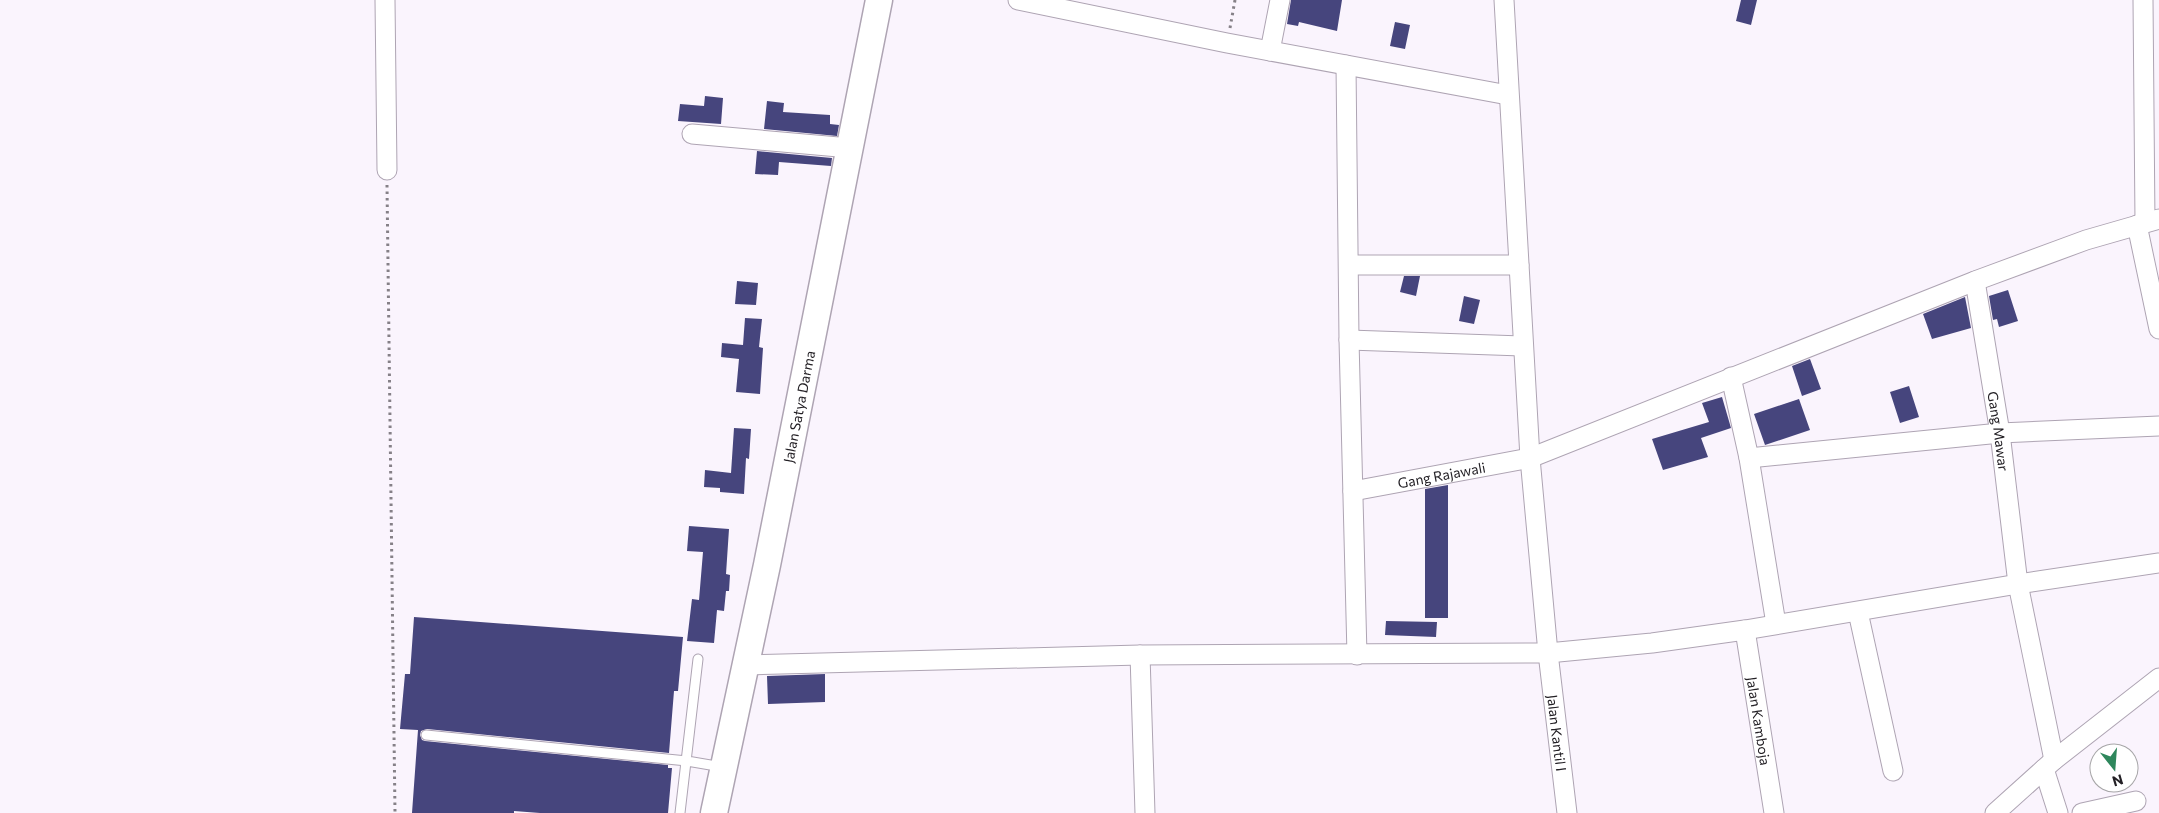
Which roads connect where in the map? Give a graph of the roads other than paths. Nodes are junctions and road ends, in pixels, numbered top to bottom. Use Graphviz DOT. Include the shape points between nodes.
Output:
graph roads {
  1 [pos="385,0"];
  2 [pos="879,0"];
  3 [pos="1018,0"];
  4 [pos="1280,0"];
  5 [pos="1504,0"];
  6 [pos="2143,0"];
  7 [pos="1085,7"];
  8 [pos="1270,51"];
  9 [pos="2151,62"];
  10 [pos="1346,65"];
  11 [pos="1508,95"];
  12 [pos="692,134"];
  13 [pos="850,148"];
  14 [pos="387,170"];
  15 [pos="2147,222"];
  16 [pos="1349,265"];
  17 [pos="1519,265"];
  18 [pos="1975,281"];
  19 [pos="2159,329"];
  20 [pos="1349,340"];
  21 [pos="1522,346"];
  22 [pos="1731,377"];
  23 [pos="2159,426"];
  24 [pos="2000,434"];
  25 [pos="1530,458"];
  26 [pos="1749,458"];
  27 [pos="1353,491"];
  28 [pos="2159,563"];
  29 [pos="2018,584"];
  30 [pos="1858,612"];
  31 [pos="1776,624"];
  32 [pos="1745,630"];
  33 [pos="1548,653"];
  34 [pos="1140,655"];
  35 [pos="1357,655"];
  36 [pos="698,659"];
  37 [pos="746,665"];
  38 [pos="2159,678"];
  39 [pos="426,735"];
  40 [pos="687,761"];
  41 [pos="2049,765"];
  42 [pos="725,767"];
  43 [pos="1893,771"];
  44 [pos="2136,801"];
  45 [pos="680,813"];
  46 [pos="714,813"];
  47 [pos="1145,813"];
  48 [pos="1567,813"];
  49 [pos="1774,813"];
  50 [pos="1995,813"];
  51 [pos="2058,813"];
  52 [pos="2082,813"];
  1 -- 14 [label="street"];
  2 -- 13 [label="main road, Jalan Satya Darma"];
  3 -- 7 [label="street"];
  4 -- 8 [label="street"];
  5 -- 11 [label="street, Jalan Kantil I"];
  6 -- 9 [label="street"];
  7 -- 8 [label="street"];
  8 -- 10 [label="street"];
  9 -- 15 [label="street"];
  10 -- 11 [label="street"];
  10 -- 16 [label="street"];
  11 -- 17 [label="street, Jalan Kantil I"];
  12 -- 13 [label="street"];
  13 -- 37 [label="main road, Jalan Satya Darma"];
  15 -- 18 [label="street, Gang Rajawali" via="2086,240"];
  15 -- 19 [label="street"];
  16 -- 17 [label="street"];
  16 -- 20 [label="street"];
  17 -- 21 [label="street, Jalan Kantil I"];
  18 -- 22 [label="street, Gang Rajawali"];
  18 -- 24 [label="street, Gang Mawar"];
  20 -- 21 [label="street"];
  20 -- 27 [label="street"];
  21 -- 25 [label="street, Jalan Kantil I"];
  22 -- 25 [label="street, Gang Rajawali"];
  22 -- 26 [label="street"];
  23 -- 24 [label="street"];
  24 -- 26 [label="street"];
  24 -- 29 [label="street, Gang Mawar"];
  25 -- 27 [label="street, Gang Rajawali"];
  25 -- 33 [label="street, Jalan Kantil I"];
  26 -- 31 [label="street"];
  27 -- 35 [label="street"];
  28 -- 29 [label="street"];
  29 -- 30 [label="street"];
  29 -- 41 [label="street, Gang Mawar"];
  30 -- 31 [label="street"];
  30 -- 43 [label="street"];
  31 -- 32 [label="street"];
  32 -- 33 [label="street"];
  32 -- 49 [label="street, Jalan Kamboja"];
  33 -- 35 [label="street"];
  33 -- 48 [label="street, Jalan Kantil I"];
  34 -- 35 [label="street"];
  34 -- 37 [label="street"];
  34 -- 47 [label="street"];
  36 -- 40 [label="lane"];
  37 -- 42 [label="main road, Jalan Satya Darma"];
  38 -- 41 [label="street"];
  39 -- 40 [label="lane"];
  40 -- 42 [label="lane"];
  40 -- 45 [label="lane"];
  41 -- 50 [label="street"];
  41 -- 51 [label="street, Gang Mawar"];
  42 -- 46 [label="main road, Jalan Satya Darma"];
  44 -- 52 [label="street"];
}
